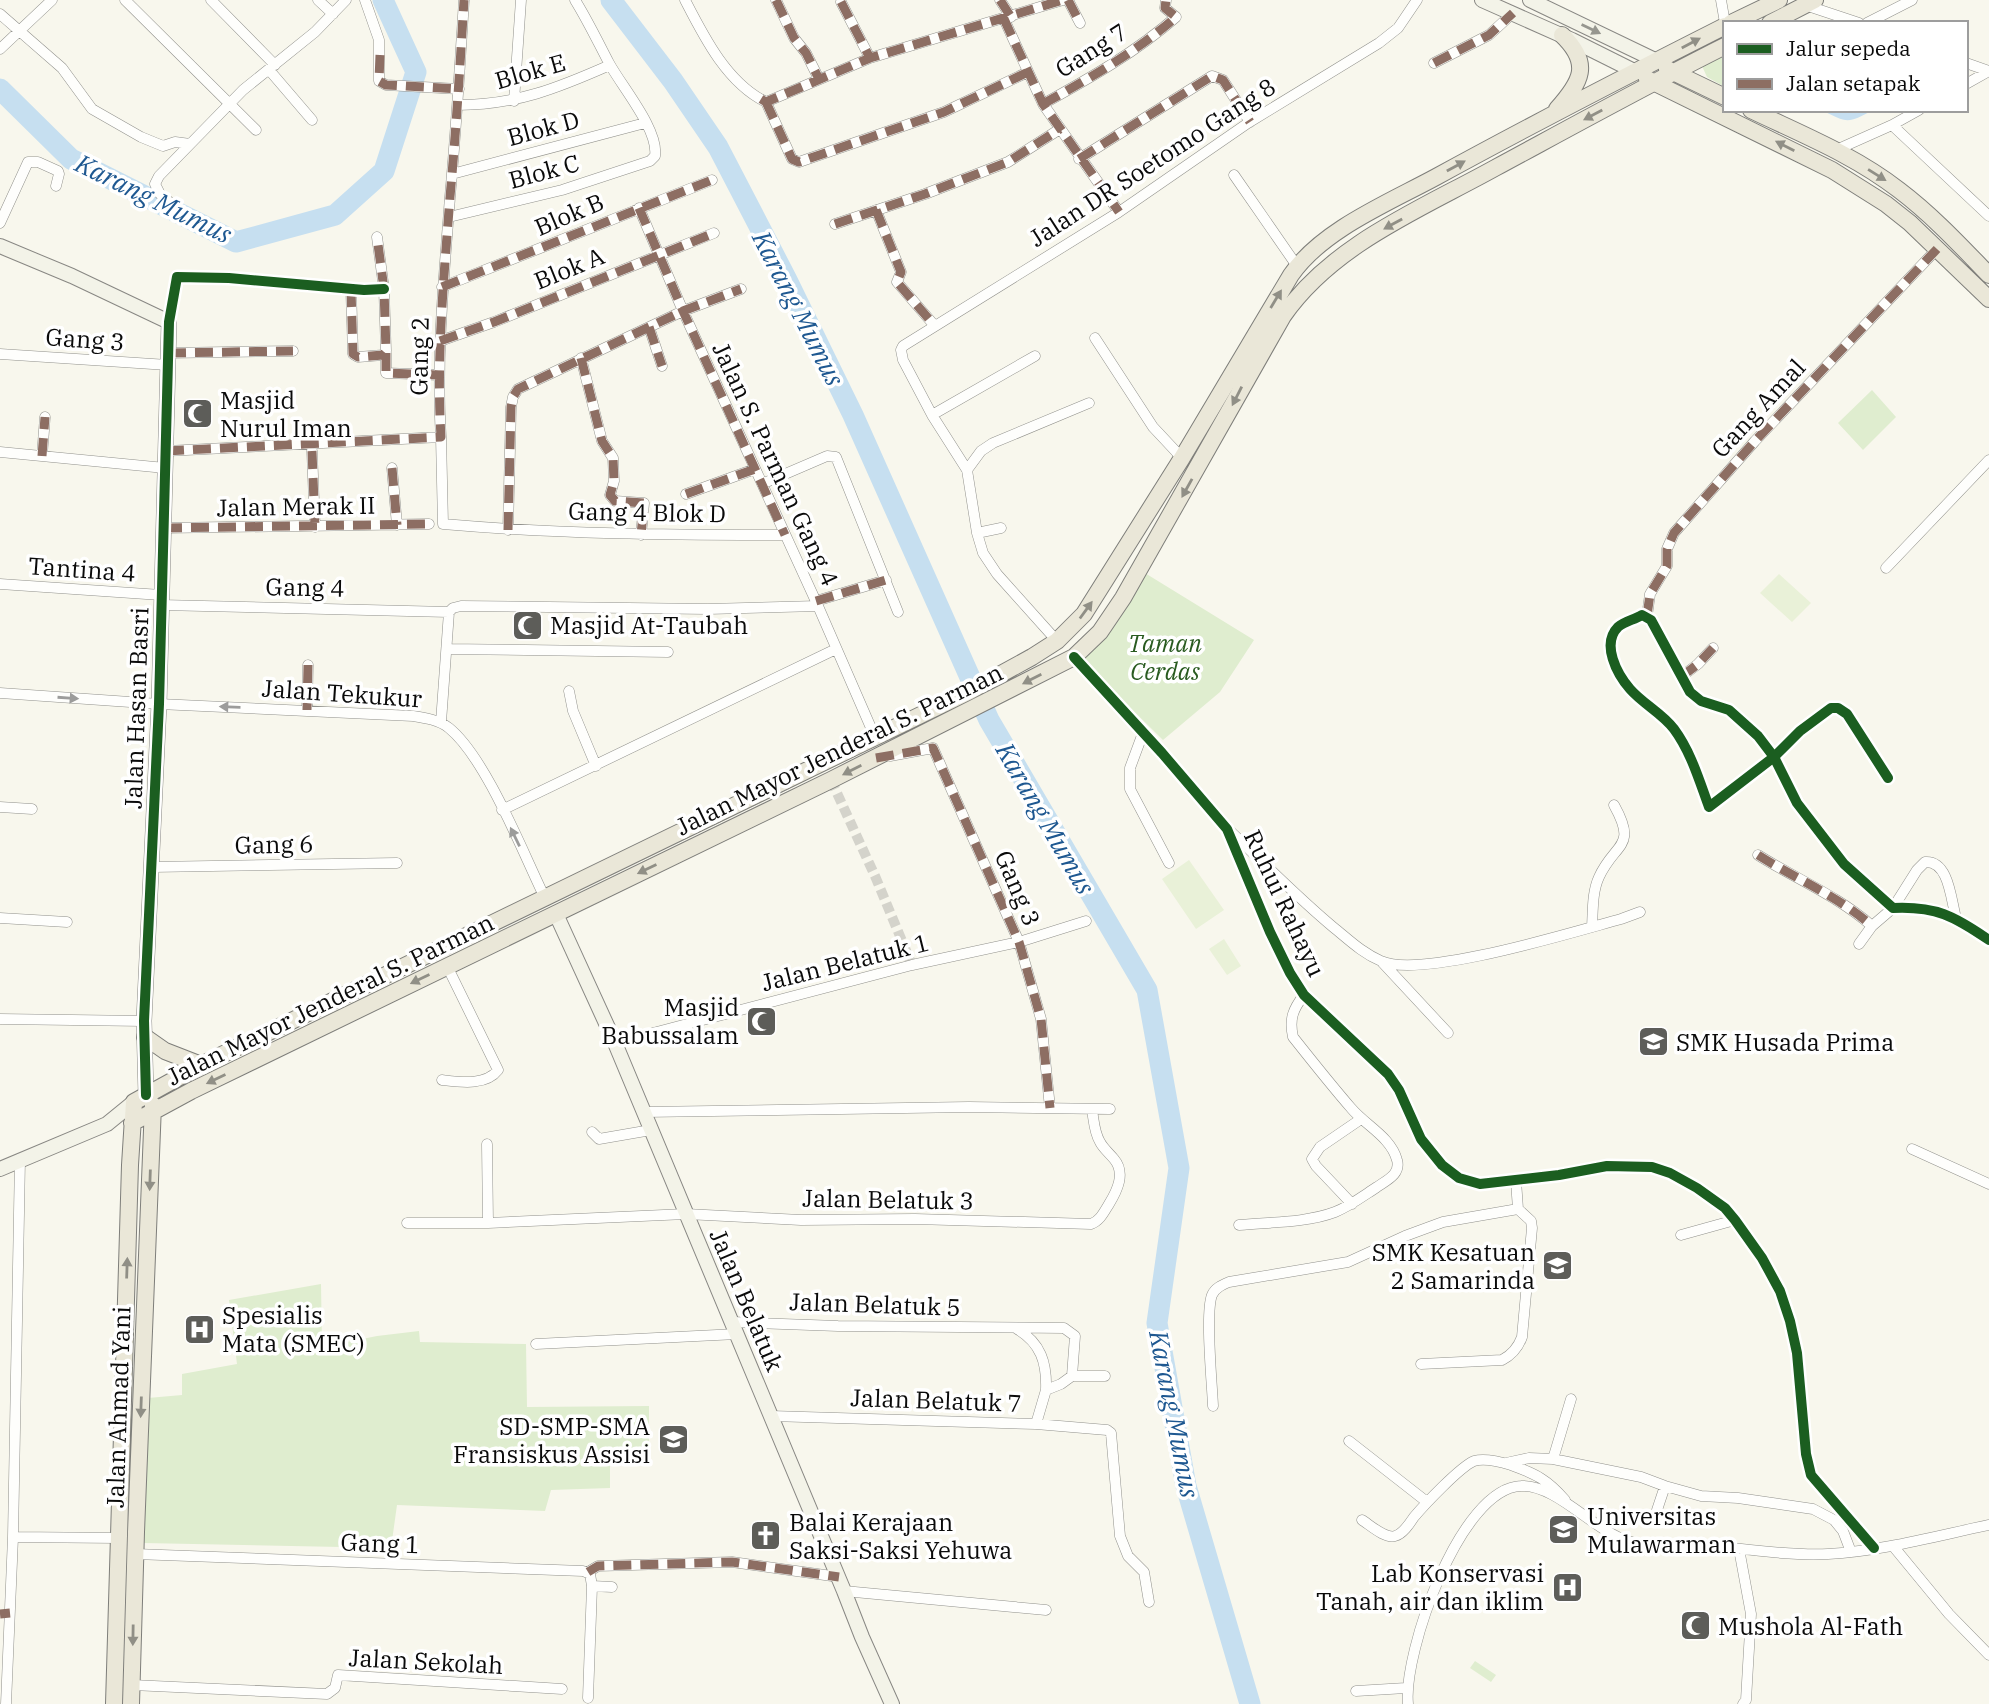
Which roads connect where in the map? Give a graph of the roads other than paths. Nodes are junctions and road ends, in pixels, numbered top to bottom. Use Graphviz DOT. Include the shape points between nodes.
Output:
graph roads {
  1 [pos="52,0"];
  2 [pos="125,0"];
  3 [pos="211,0"];
  4 [pos="318,0"];
  5 [pos="346,0"];
  6 [pos="365,0"];
  7 [pos="464,0"];
  8 [pos="521,0"];
  9 [pos="575,0"];
  10 [pos="685,0"];
  11 [pos="776,0"];
  12 [pos="1000,0"];
  13 [pos="1065,0"];
  14 [pos="1166,0"];
  15 [pos="1417,0"];
  16 [pos="1482,0"];
  17 [pos="1530,0"];
  18 [pos="1721,0"];
  19 [pos="1779,0"];
  20 [pos="1912,0"];
  21 [pos="841,2"];
  22 [pos="1810,3"];
  23 [pos="1513,13"];
  24 [pos="0,14"];
  25 [pos="333,14"];
  26 [pos="1007,18"];
  27 [pos="1724,21"];
  28 [pos="1735,21"];
  29 [pos="1774,21"];
  30 [pos="1854,21"];
  31 [pos="1871,21"];
  32 [pos="1080,23"];
  33 [pos="1723,25"];
  34 [pos="21,31"];
  35 [pos="1562,35"];
  36 [pos="1723,47"];
  37 [pos="0,48"];
  38 [pos="870,58"];
  39 [pos="1434,63"];
  40 [pos="1968,64"];
  41 [pos="610,65"];
  42 [pos="273,68"];
  43 [pos="1989,71"];
  44 [pos="1028,72"];
  45 [pos="1636,72"];
  46 [pos="1654,72"];
  47 [pos="1672,72"];
  48 [pos="819,79"];
  49 [pos="1968,83"];
  50 [pos="453,89"];
  51 [pos="1723,96"];
  52 [pos="514,101"];
  53 [pos="766,102"];
  54 [pos="229,104"];
  55 [pos="1043,104"];
  56 [pos="458,105"];
  57 [pos="1723,110"];
  58 [pos="1727,112"];
  59 [pos="1755,112"];
  60 [pos="1915,112"];
  61 [pos="1550,117"];
  62 [pos="312,120"];
  63 [pos="1250,122"];
  64 [pos="645,123"];
  65 [pos="1892,125"];
  66 [pos="1060,129"];
  67 [pos="256,130"];
  68 [pos="190,144"];
  69 [pos="1836,150"];
  70 [pos="1079,159"];
  71 [pos="452,174"];
  72 [pos="1234,175"];
  73 [pos="712,180"];
  74 [pos="56,186"];
  75 [pos="639,208"];
  76 [pos="876,210"];
  77 [pos="1119,212"];
  78 [pos="182,213"];
  79 [pos="1989,216"];
  80 [pos="449,217"];
  81 [pos="0,223"];
  82 [pos="835,224"];
  83 [pos="714,233"];
  84 [pos="377,237"];
  85 [pos="0,246"];
  86 [pos="1937,249"];
  87 [pos="659,255"];
  88 [pos="1297,267"];
  89 [pos="1989,275"];
  90 [pos="442,287"];
  91 [pos="351,289"];
  92 [pos="384,289"];
  93 [pos="741,289"];
  94 [pos="1989,299"];
  95 [pos="683,312"];
  96 [pos="169,322"];
  97 [pos="934,325"];
  98 [pos="649,327"];
  99 [pos="1095,338"];
  100 [pos="440,341"];
  101 [pos="293,351"];
  102 [pos="386,353"];
  103 [pos="0,354"];
  104 [pos="1035,356"];
  105 [pos="581,358"];
  106 [pos="168,359"];
  107 [pos="662,366"];
  108 [pos="439,375"];
  109 [pos="1089,403"];
  110 [pos="932,415"];
  111 [pos="45,417"];
  112 [pos="441,437"];
  113 [pos="166,450"];
  114 [pos="313,451"];
  115 [pos="0,452"];
  116 [pos="42,456"];
  117 [pos="1182,458"];
  118 [pos="1989,460"];
  119 [pos="165,468"];
  120 [pos="392,468"];
  121 [pos="755,469"];
  122 [pos="967,470"];
  123 [pos="762,484"];
  124 [pos="686,494"];
  125 [pos="429,524"];
  126 [pos="397,525"];
  127 [pos="315,527"];
  128 [pos="164,528"];
  129 [pos="1001,528"];
  130 [pos="509,530"];
  131 [pos="977,533"];
  132 [pos="641,535"];
  133 [pos="785,535"];
  134 [pos="1886,568"];
  135 [pos="886,580"];
  136 [pos="0,584"];
  137 [pos="1102,587"];
  138 [pos="1123,598"];
  139 [pos="161,600"];
  140 [pos="817,603"];
  141 [pos="449,612"];
  142 [pos="898,612"];
  143 [pos="1647,616"];
  144 [pos="1057,641"];
  145 [pos="1713,648"];
  146 [pos="447,649"];
  147 [pos="836,649"];
  148 [pos="668,652"];
  149 [pos="1079,663"];
  150 [pos="308,665"];
  151 [pos="1681,677"];
  152 [pos="569,691"];
  153 [pos="0,693"];
  154 [pos="159,704"];
  155 [pos="307,710"];
  156 [pos="441,722"];
  157 [pos="1143,733"];
  158 [pos="875,737"];
  159 [pos="1774,757"];
  160 [pos="876,758"];
  161 [pos="596,766"];
  162 [pos="1888,778"];
  163 [pos="1614,805"];
  164 [pos="0,807"];
  165 [pos="32,809"];
  166 [pos="502,810"];
  167 [pos="1227,829"];
  168 [pos="1758,855"];
  169 [pos="397,863"];
  170 [pos="1169,863"];
  171 [pos="152,867"];
  172 [pos="545,898"];
  173 [pos="1893,908"];
  174 [pos="1640,912"];
  175 [pos="556,914"];
  176 [pos="0,918"];
  177 [pos="1956,918"];
  178 [pos="1086,920"];
  179 [pos="67,922"];
  180 [pos="1872,926"];
  181 [pos="1592,927"];
  182 [pos="1989,940"];
  183 [pos="1019,942"];
  184 [pos="1859,944"];
  185 [pos="439,950"];
  186 [pos="1382,961"];
  187 [pos="447,966"];
  188 [pos="1304,995"];
  189 [pos="0,1019"];
  190 [pos="144,1029"];
  191 [pos="1448,1033"];
  192 [pos="615,1043"];
  193 [pos="201,1065"];
  194 [pos="442,1080"];
  195 [pos="145,1096"];
  196 [pos="1050,1108"];
  197 [pos="1110,1109"];
  198 [pos="1092,1110"];
  199 [pos="153,1112"];
  200 [pos="644,1112"];
  201 [pos="1361,1119"];
  202 [pos="132,1123"];
  203 [pos="107,1124"];
  204 [pos="651,1130"];
  205 [pos="592,1132"];
  206 [pos="487,1144"];
  207 [pos="1912,1149"];
  208 [pos="20,1159"];
  209 [pos="0,1169"];
  210 [pos="1516,1181"];
  211 [pos="1989,1184"];
  212 [pos="1352,1204"];
  213 [pos="1518,1209"];
  214 [pos="686,1214"];
  215 [pos="1735,1220"];
  216 [pos="407,1223"];
  217 [pos="488,1223"];
  218 [pos="1239,1225"];
  219 [pos="1681,1235"];
  220 [pos="735,1328"];
  221 [pos="1017,1328"];
  222 [pos="536,1344"];
  223 [pos="1420,1364"];
  224 [pos="1072,1376"];
  225 [pos="1105,1376"];
  226 [pos="1046,1390"];
  227 [pos="1571,1399"];
  228 [pos="1213,1405"];
  229 [pos="771,1416"];
  230 [pos="1036,1424"];
  231 [pos="1349,1441"];
  232 [pos="1553,1459"];
  233 [pos="1505,1463"];
  234 [pos="1665,1486"];
  235 [pos="1427,1502"];
  236 [pos="1566,1502"];
  237 [pos="1657,1510"];
  238 [pos="1362,1520"];
  239 [pos="1989,1525"];
  240 [pos="13,1537"];
  241 [pos="118,1538"];
  242 [pos="1893,1546"];
  243 [pos="1874,1548"];
  244 [pos="1739,1549"];
  245 [pos="1851,1552"];
  246 [pos="135,1554"];
  247 [pos="587,1572"];
  248 [pos="6,1579"];
  249 [pos="841,1584"];
  250 [pos="592,1586"];
  251 [pos="612,1587"];
  252 [pos="1149,1602"];
  253 [pos="1046,1610"];
  254 [pos="5,1614"];
  255 [pos="1989,1655"];
  256 [pos="132,1685"];
  257 [pos="1406,1688"];
  258 [pos="562,1689"];
  259 [pos="1356,1691"];
  260 [pos="588,1698"];
  261 [pos="4,1700"];
  262 [pos="114,1704"];
  263 [pos="131,1704"];
  264 [pos="892,1704"];
  265 [pos="1408,1704"];
  266 [pos="1743,1704"];
  1 -- 34 [label="street"];
  2 -- 54 [label="street"];
  3 -- 42 [label="street"];
  4 -- 25 [label="street"];
  5 -- 25 [label="street"];
  6 -- 50 [label="street" via="379,40 379,81"];
  7 -- 50 [label="street, Gang 2"];
  8 -- 52 [label="street"];
  9 -- 41 [label="street"];
  10 -- 53 [label="street" via="724,66"];
  11 -- 48 [label="street"];
  12 -- 26 [label="street"];
  13 -- 26 [label="street"];
  13 -- 32 [label="street"];
  14 -- 55 [label="street, Gang 7" via="1165,8 1176,17 1106,69"];
  15 -- 63 [label="street, Jalan DR Soetomo Gang 8" via="1398,28 1379,43"];
  16 -- 23 [label="street"];
  17 -- 46 [label="street, one-way"];
  18 -- 27 [label="street"];
  19 -- 28 [label="main road"];
  20 -- 31 [label="street"];
  21 -- 38 [label="street"];
  22 -- 29 [label="main road"];
  22 -- 30 [label="street"];
  23 -- 35 [label="street"];
  23 -- 39 [label="street" via="1489,35"];
  24 -- 34 [label="street"];
  25 -- 42 [label="street"];
  26 -- 38 [label="street"];
  26 -- 44 [label="street"];
  46 -- 33 [label="main road, one-way"];
  34 -- 37 [label="street"];
  34 -- 68 [label="street" via="62,68 92,109 163,146"];
  35 -- 45 [label="street"];
  35 -- 61 [label="main road" via="1577,51 1581,69 1574,88"];
  36 -- 47 [label="main road"];
  38 -- 48 [label="street"];
  40 -- 43 [label="street"];
  41 -- 52 [label="street, Blok E"];
  41 -- 64 [label="street"];
  42 -- 54 [label="street"];
  42 -- 62 [label="street"];
  43 -- 49 [label="street"];
  44 -- 53 [label="street" via="944,112 800,161 792,159"];
  44 -- 55 [label="street"];
  45 -- 46 [label="main road, Jalan Mayor Jenderal S. Parman"];
  45 -- 61 [label="main road, Jalan Mayor Jenderal S. Parman"];
  46 -- 47 [label="main road"];
  57 -- 46 [label="main road, one-way"];
  46 -- 138 [label="main road, Jalan Mayor Jenderal S. Parman, one-way" via="1368,238 1308,284 1254,364"];
  47 -- 51 [label="main road"];
  48 -- 53 [label="street"];
  50 -- 56 [label="street, Gang 2"];
  52 -- 56 [label="street, Blok E"];
  54 -- 67 [label="street"];
  54 -- 68 [label="street"];
  55 -- 66 [label="street"];
  56 -- 71 [label="street, Gang 2"];
  86 -- 58 [label="main road, one-way" via="1886,204"];
  59 -- 69 [label="main road"];
  60 -- 65 [label="street"];
  88 -- 61 [label="main road, Jalan Mayor Jenderal S. Parman, one-way" via="1318,246 1363,217"];
  63 -- 70 [label="street" via="1223,80 1212,76"];
  63 -- 77 [label="street, Jalan DR Soetomo Gang 8"];
  64 -- 71 [label="street, Blok D"];
  64 -- 80 [label="street, Blok C" via="656,150 650,161 562,190"];
  65 -- 69 [label="street"];
  65 -- 79 [label="street"];
  66 -- 70 [label="street"];
  66 -- 76 [label="street" via="1008,162"];
  68 -- 78 [label="street" via="155,184"];
  69 -- 89 [label="main road, one-way" via="1905,194"];
  70 -- 77 [label="street"];
  71 -- 80 [label="street, Gang 2"];
  72 -- 88 [label="street"];
  73 -- 75 [label="street, Blok B"];
  74 -- 81 [label="street" via="58,171 28,162"];
  75 -- 87 [label="street, Jalan S. Parman Gang 4"];
  75 -- 90 [label="street, Blok B"];
  76 -- 82 [label="street"];
  76 -- 97 [label="street" via="901,272 897,282"];
  77 -- 97 [label="street, Jalan DR Soetomo Gang 8"];
  80 -- 90 [label="street, Gang 2"];
  83 -- 87 [label="street, Blok A"];
  84 -- 92 [label="street"];
  85 -- 96 [label="street"];
  86 -- 94 [label="main road"];
  86 -- 143 [label="street, Gang Amal" via="1674,533 1667,549 1667,566 1650,594"];
  87 -- 95 [label="street, Jalan S. Parman Gang 4"];
  87 -- 100 [label="street, Blok A"];
  117 -- 88 [label="main road, Jalan Mayor Jenderal S. Parman, one-way"];
  90 -- 100 [label="street, Gang 2"];
  91 -- 92 [label="street"];
  91 -- 96 [label="street" via="177,277"];
  91 -- 102 [label="street" via="353,354"];
  92 -- 102 [label="street"];
  93 -- 95 [label="street"];
  95 -- 98 [label="street"];
  95 -- 121 [label="street, Jalan S. Parman Gang 4"];
  96 -- 106 [label="street, Jalan Hasan Basri"];
  97 -- 110 [label="street, Jalan DR Soetomo Gang 8" via="907,341 901,350"];
  98 -- 105 [label="street"];
  98 -- 107 [label="street"];
  99 -- 117 [label="street" via="1153,427"];
  100 -- 108 [label="street, Gang 2"];
  101 -- 106 [label="street, Gang 3"];
  102 -- 108 [label="street" via="386,373"];
  103 -- 106 [label="street, Gang 3"];
  104 -- 110 [label="street"];
  105 -- 130 [label="street" via="522,386 513,397"];
  105 -- 132 [label="street" via="602,441 614,460 610,495 615,501 644,503"];
  106 -- 113 [label="street, Jalan Hasan Basri"];
  108 -- 112 [label="street, Gang 2"];
  109 -- 122 [label="street" via="993,443"];
  110 -- 122 [label="street"];
  111 -- 116 [label="street"];
  112 -- 113 [label="street"];
  112 -- 130 [label="street, Gang 2" via="443,524"];
  113 -- 119 [label="street, Jalan Hasan Basri"];
  114 -- 127 [label="street"];
  115 -- 116 [label="street"];
  116 -- 119 [label="street"];
  117 -- 137 [label="main road, Jalan Mayor Jenderal S. Parman"];
  118 -- 134 [label="street"];
  119 -- 128 [label="street, Jalan Hasan Basri"];
  120 -- 126 [label="street"];
  121 -- 123 [label="street, Jalan S. Parman Gang 4"];
  121 -- 124 [label="street"];
  122 -- 131 [label="street"];
  123 -- 133 [label="street, Jalan S. Parman Gang 4"];
  123 -- 135 [label="street" via="827,456 835,457"];
  125 -- 126 [label="street, Jalan Merak II"];
  126 -- 127 [label="street, Jalan Merak II"];
  127 -- 128 [label="street, Jalan Merak II"];
  128 -- 139 [label="street, Jalan Hasan Basri"];
  129 -- 131 [label="street"];
  130 -- 132 [label="street, Gang 4 Blok D"];
  131 -- 144 [label="street" via="997,574"];
  132 -- 133 [label="street, Gang 4 Blok D"];
  133 -- 140 [label="street, Jalan S. Parman Gang 4"];
  135 -- 140 [label="street, Gang 4"];
  135 -- 142 [label="street"];
  136 -- 139 [label="street, Tantina 4"];
  137 -- 138 [label="main road"];
  144 -- 137 [label="main road, Jalan Mayor Jenderal S. Parman, one-way"];
  138 -- 149 [label="main road, Jalan Mayor Jenderal S. Parman"];
  139 -- 141 [label="street, Gang 4"];
  139 -- 154 [label="street, Jalan Hasan Basri"];
  140 -- 141 [label="street, Gang 4" via="708,609 461,606"];
  140 -- 147 [label="street, Jalan S. Parman Gang 4"];
  141 -- 146 [label="street"];
  143 -- 151 [label="street"];
  143 -- 159 [label="street" via="1620,625 1610,640 1610,652 1629,688 1672,726 1686,746 1709,807"];
  144 -- 158 [label="main road, Jalan Mayor Jenderal S. Parman"];
  145 -- 151 [label="street"];
  146 -- 148 [label="street"];
  146 -- 156 [label="street"];
  147 -- 158 [label="street, Jalan S. Parman Gang 4"];
  147 -- 161 [label="street"];
  149 -- 157 [label="street, Ruhui Rahayu"];
  149 -- 160 [label="main road, Jalan Mayor Jenderal S. Parman, one-way" via="1003,694"];
  150 -- 155 [label="street"];
  151 -- 159 [label="street" via="1701,701 1742,719"];
  152 -- 161 [label="street"];
  153 -- 154 [label="street, Jalan Tekukur, one-way"];
  155 -- 154 [label="street, Jalan Tekukur, one-way"];
  154 -- 171 [label="street, Jalan Hasan Basri"];
  155 -- 156 [label="street, Jalan Tekukur"];
  156 -- 166 [label="street, Jalan Tekukur" via="465,744"];
  157 -- 167 [label="street, Ruhui Rahayu"];
  157 -- 170 [label="street" via="1130,768 1130,789"];
  158 -- 172 [label="main road, Jalan Mayor Jenderal S. Parman"];
  159 -- 162 [label="street" via="1800,731 1831,708 1838,708 1847,714"];
  159 -- 173 [label="street" via="1797,803 1843,864"];
  160 -- 175 [label="main road, Jalan Mayor Jenderal S. Parman, one-way"];
  160 -- 183 [label="street, Gang 3" via="933,748"];
  161 -- 166 [label="street"];
  163 -- 181 [label="street" via="1623,821 1624,842 1598,879"];
  164 -- 165 [label="street"];
  172 -- 166 [label="street, Jalan Tekukur, one-way"];
  167 -- 186 [label="street" via="1309,907 1359,949"];
  167 -- 188 [label="street, Ruhui Rahayu" via="1270,932"];
  168 -- 180 [label="street" via="1848,905"];
  169 -- 171 [label="street, Gang 6"];
  171 -- 190 [label="street, Jalan Hasan Basri"];
  172 -- 185 [label="main road, Jalan Mayor Jenderal S. Parman"];
  173 -- 177 [label="street" via="1915,907"];
  173 -- 177 [label="street" via="1917,870 1932,862 1943,869"];
  173 -- 180 [label="street"];
  174 -- 181 [label="street"];
  175 -- 187 [label="main road, Jalan Mayor Jenderal S. Parman"];
  175 -- 192 [label="street, Jalan Belatuk"];
  176 -- 179 [label="street"];
  177 -- 182 [label="street"];
  178 -- 183 [label="street, Jalan Belatuk 1"];
  180 -- 184 [label="street"];
  181 -- 186 [label="street" via="1470,957 1419,965"];
  183 -- 192 [label="street, Jalan Belatuk 1" via="912,965"];
  183 -- 196 [label="street, Gang 3" via="1041,1019"];
  185 -- 187 [label="main road"];
  185 -- 193 [label="main road, Jalan Mayor Jenderal S. Parman"];
  186 -- 191 [label="street"];
  187 -- 194 [label="street" via="498,1070 494,1076 473,1082"];
  187 -- 199 [label="main road, Jalan Mayor Jenderal S. Parman, one-way"];
  188 -- 201 [label="street" via="1290,1023 1293,1037"];
  188 -- 210 [label="street, Ruhui Rahayu" via="1388,1074 1421,1139 1441,1165 1459,1178 1480,1184"];
  189 -- 190 [label="street"];
  190 -- 193 [label="main road" via="165,1051"];
  190 -- 195 [label="street, Jalan Hasan Basri"];
  192 -- 200 [label="street, Jalan Belatuk"];
  193 -- 195 [label="main road, Jalan Mayor Jenderal S. Parman"];
  195 -- 199 [label="main road, Jalan Ahmad Yani"];
  195 -- 202 [label="main road, Jalan Ahmad Yani"];
  195 -- 203 [label="street, Jalan Mayor Jenderal S. Parman"];
  196 -- 198 [label="street"];
  196 -- 200 [label="street"];
  197 -- 198 [label="street"];
  198 -- 214 [label="street, Jalan Belatuk 3" via="1096,1132 1115,1160 1120,1180 1099,1220 1091,1224"];
  199 -- 202 [label="main road, Jalan Mayor Jenderal S. Parman"];
  199 -- 246 [label="main road, Jalan Ahmad Yani, one-way"];
  200 -- 204 [label="street, Jalan Belatuk"];
  201 -- 212 [label="street" via="1394,1152 1398,1170"];
  201 -- 212 [label="street" via="1320,1147 1312,1159"];
  202 -- 203 [label="street, Jalan Mayor Jenderal S. Parman"];
  241 -- 202 [label="main road, Jalan Ahmad Yani, one-way"];
  203 -- 208 [label="street"];
  204 -- 205 [label="street" via="599,1139"];
  204 -- 214 [label="street, Jalan Belatuk"];
  206 -- 217 [label="street"];
  207 -- 211 [label="street"];
  208 -- 209 [label="street"];
  208 -- 240 [label="street"];
  210 -- 213 [label="street"];
  210 -- 215 [label="street, Ruhui Rahayu" via="1608,1166 1652,1167 1697,1188"];
  212 -- 218 [label="street" via="1301,1219"];
  213 -- 223 [label="street" via="1532,1228 1518,1346 1502,1360"];
  213 -- 228 [label="street" via="1423,1228 1348,1262 1228,1282 1217,1288 1209,1318"];
  214 -- 217 [label="street, Jalan Belatuk 3"];
  214 -- 220 [label="street, Jalan Belatuk"];
  215 -- 219 [label="street"];
  215 -- 243 [label="street, Ruhui Rahayu" via="1780,1291 1790,1321 1811,1475"];
  216 -- 217 [label="street, Jalan Belatuk 3"];
  220 -- 221 [label="street, Jalan Belatuk 5"];
  220 -- 222 [label="street, Jalan Belatuk 5"];
  220 -- 229 [label="street, Jalan Belatuk"];
  221 -- 224 [label="street, Jalan Belatuk 5" via="1070,1331 1076,1344"];
  221 -- 226 [label="street" via="1040,1351"];
  224 -- 225 [label="street"];
  224 -- 226 [label="street"];
  226 -- 230 [label="street"];
  227 -- 232 [label="street"];
  229 -- 230 [label="street, Jalan Belatuk 7"];
  229 -- 249 [label="street, Jalan Belatuk"];
  230 -- 252 [label="street, Jalan Belatuk 7" via="1101,1428 1111,1433 1120,1536 1128,1556 1144,1572"];
  231 -- 235 [label="street"];
  232 -- 233 [label="street"];
  232 -- 234 [label="street"];
  233 -- 235 [label="street" via="1471,1462"];
  233 -- 236 [label="street" via="1551,1484"];
  234 -- 237 [label="street"];
  234 -- 245 [label="street" via="1701,1496 1812,1509 1834,1520"];
  235 -- 238 [label="street" via="1394,1537"];
  236 -- 244 [label="street" via="1614,1536 1629,1541"];
  236 -- 257 [label="street" via="1520,1485 1480,1511 1441,1573 1413,1651"];
  239 -- 242 [label="street"];
  240 -- 241 [label="street"];
  240 -- 248 [label="street"];
  241 -- 262 [label="main road, Jalan Ahmad Yani"];
  242 -- 243 [label="street"];
  242 -- 255 [label="street"];
  243 -- 245 [label="street"];
  244 -- 245 [label="street" via="1808,1555"];
  244 -- 266 [label="street" via="1751,1614"];
  246 -- 247 [label="street, Gang 1"];
  246 -- 256 [label="main road, Jalan Ahmad Yani, one-way"];
  247 -- 249 [label="street, Gang 1" via="598,1566 717,1562 757,1564"];
  247 -- 250 [label="street" via="592,1575"];
  248 -- 254 [label="street"];
  249 -- 253 [label="street, Gang 1"];
  249 -- 264 [label="street, Jalan Belatuk"];
  250 -- 251 [label="street"];
  250 -- 260 [label="street"];
  254 -- 261 [label="street"];
  256 -- 258 [label="street, Jalan Sekolah" via="327,1694 335,1688 338,1675"];
  256 -- 263 [label="main road, Jalan Ahmad Yani"];
  257 -- 259 [label="street"];
  257 -- 265 [label="street"];
}
